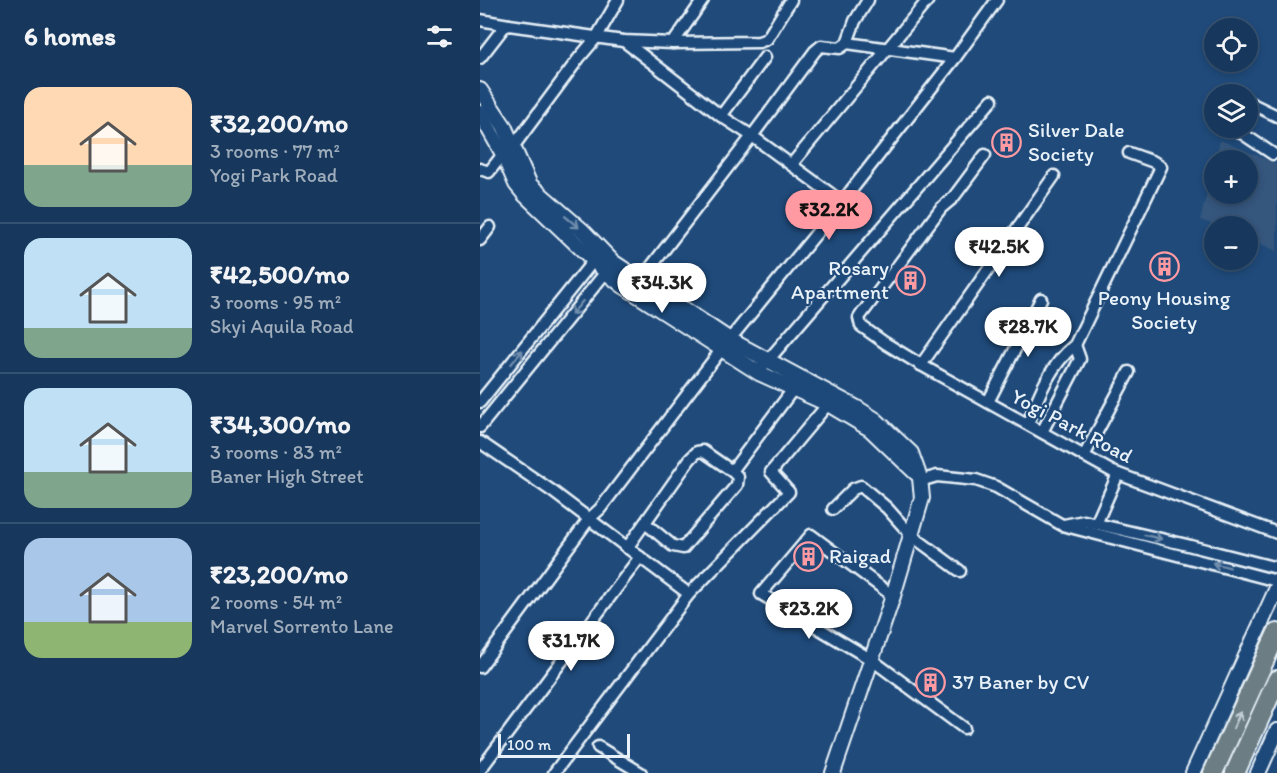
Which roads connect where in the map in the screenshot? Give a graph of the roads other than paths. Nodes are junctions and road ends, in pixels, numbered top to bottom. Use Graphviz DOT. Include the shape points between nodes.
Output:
graph roads {
  1 [pos="618,0"];
  2 [pos="703,0"];
  3 [pos="791,0"];
  4 [pos="868,0"];
  5 [pos="928,0"];
  6 [pos="997,0"];
  7 [pos="480,20"];
  8 [pos="509,25"];
  9 [pos="596,38"];
  10 [pos="623,41"];
  11 [pos="673,43"];
  12 [pos="847,43"];
  13 [pos="889,48"];
  14 [pos="765,57"];
  15 [pos="480,58"];
  16 [pos="955,58"];
  17 [pos="480,90"];
  18 [pos="992,100"];
  19 [pos="1258,107"];
  20 [pos="480,113"];
  21 [pos="721,116"];
  22 [pos="1277,116"];
  23 [pos="752,136"];
  24 [pos="1249,138"];
  25 [pos="508,150"];
  26 [pos="1129,153"];
  27 [pos="1272,154"];
  28 [pos="985,155"];
  29 [pos="791,165"];
  30 [pos="480,169"];
  31 [pos="1054,176"];
  32 [pos="842,202"];
  33 [pos="490,227"];
  34 [pos="480,240"];
  35 [pos="598,255"];
  36 [pos="610,267"];
  37 [pos="640,281"];
  38 [pos="1041,299"];
  39 [pos="725,345"];
  40 [pos="1075,345"];
  41 [pos="768,361"];
  42 [pos="921,365"];
  43 [pos="758,372"];
  44 [pos="1129,372"];
  45 [pos="794,388"];
  46 [pos="480,402"];
  47 [pos="988,402"];
  48 [pos="828,404"];
  49 [pos="1028,424"];
  50 [pos="480,427"];
  51 [pos="1042,432"];
  52 [pos="480,442"];
  53 [pos="1084,456"];
  54 [pos="732,471"];
  55 [pos="1118,474"];
  56 [pos="919,478"];
  57 [pos="833,509"];
  58 [pos="589,519"];
  59 [pos="645,523"];
  60 [pos="1096,524"];
  61 [pos="1062,525"];
  62 [pos="1277,533"];
  63 [pos="912,535"];
  64 [pos="627,548"];
  65 [pos="640,557"];
  66 [pos="1277,568"];
  67 [pos="960,571"];
  68 [pos="1277,581"];
  69 [pos="1277,588"];
  70 [pos="689,594"];
  71 [pos="893,596"];
  72 [pos="1277,633"];
  73 [pos="872,660"];
  74 [pos="480,668"];
  75 [pos="1277,680"];
  76 [pos="964,728"];
  77 [pos="1277,731"];
  78 [pos="598,747"];
  79 [pos="480,770"];
  80 [pos="554,773"];
  81 [pos="641,773"];
  82 [pos="833,773"];
  83 [pos="1193,773"];
  84 [pos="1213,773"];
  85 [pos="1235,773"];
  86 [pos="1258,773"];
  1 -- 9 [label="street"];
  2 -- 11 [label="street"];
  3 -- 11 [label="street" via="767,39 759,42"];
  4 -- 12 [label="street"];
  5 -- 13 [label="street"];
  6 -- 16 [label="street"];
  7 -- 8 [label="street"];
  8 -- 9 [label="street"];
  8 -- 15 [label="street"];
  9 -- 10 [label="street"];
  9 -- 25 [label="street"];
  10 -- 11 [label="street"];
  10 -- 21 [label="street"];
  12 -- 13 [label="street"];
  12 -- 23 [label="street" via="840,48 821,46 815,51"];
  13 -- 16 [label="street"];
  13 -- 29 [label="street"];
  14 -- 21 [label="street"];
  16 -- 32 [label="street"];
  17 -- 25 [label="street" via="504,126"];
  18 -- 41 [label="street"];
  19 -- 22 [label="street"];
  20 -- 25 [label="street"];
  21 -- 23 [label="street"];
  23 -- 29 [label="street"];
  23 -- 37 [label="street"];
  24 -- 27 [label="street"];
  25 -- 30 [label="street" via="489,172"];
  25 -- 35 [label="street" via="516,184 525,195 546,206"];
  26 -- 40 [label="street" via="1161,167"];
  28 -- 42 [label="street, Yogi Park Road" via="859,318 861,326"];
  29 -- 32 [label="street"];
  31 -- 42 [label="street"];
  32 -- 39 [label="street"];
  33 -- 34 [label="street"];
  35 -- 36 [label="street"];
  46 -- 35 [label="street, one-way"];
  36 -- 37 [label="street"];
  36 -- 39 [label="street" via="622,285"];
  36 -- 50 [label="street, one-way"];
  37 -- 39 [label="street"];
  38 -- 47 [label="street"];
  39 -- 41 [label="street"];
  39 -- 43 [label="street"];
  39 -- 58 [label="street"];
  40 -- 49 [label="street" via="1063,354 1047,379"];
  40 -- 51 [label="street" via="1080,359"];
  41 -- 43 [label="street"];
  41 -- 56 [label="street" via="876,420 911,453"];
  42 -- 47 [label="street, Yogi Park Road"];
  43 -- 45 [label="street"];
  44 -- 53 [label="street"];
  45 -- 48 [label="street"];
  45 -- 54 [label="street"];
  47 -- 49 [label="street, Yogi Park Road"];
  48 -- 56 [label="street" via="870,429"];
  48 -- 70 [label="street" via="771,472 789,492"];
  49 -- 51 [label="street, Yogi Park Road"];
  51 -- 53 [label="street, Yogi Park Road"];
  52 -- 58 [label="street"];
  53 -- 55 [label="street, Yogi Park Road"];
  54 -- 59 [label="street" via="703,451 697,452"];
  54 -- 59 [label="street" via="738,477 737,485 683,548 673,546"];
  55 -- 60 [label="street"];
  55 -- 62 [label="street, Yogi Park Road"];
  56 -- 61 [label="street" via="976,480 996,487"];
  56 -- 63 [label="street" via="922,498"];
  57 -- 63 [label="street" via="861,486"];
  58 -- 64 [label="street"];
  58 -- 74 [label="street"];
  59 -- 64 [label="street"];
  60 -- 61 [label="street" via="1084,521"];
  60 -- 66 [label="street, one-way"];
  68 -- 61 [label="street, one-way"];
  63 -- 67 [label="street"];
  63 -- 71 [label="street"];
  64 -- 65 [label="street"];
  65 -- 70 [label="street"];
  65 -- 79 [label="street"];
  69 -- 83 [label="street"];
  70 -- 80 [label="street"];
  71 -- 73 [label="street"];
  71 -- 73 [label="street" via="811,535 761,594"];
  84 -- 72 [label="highway, one-way"];
  73 -- 76 [label="street"];
  73 -- 82 [label="street"];
  75 -- 85 [label="highway"];
  77 -- 86 [label="street"];
  78 -- 81 [label="street"];
}
